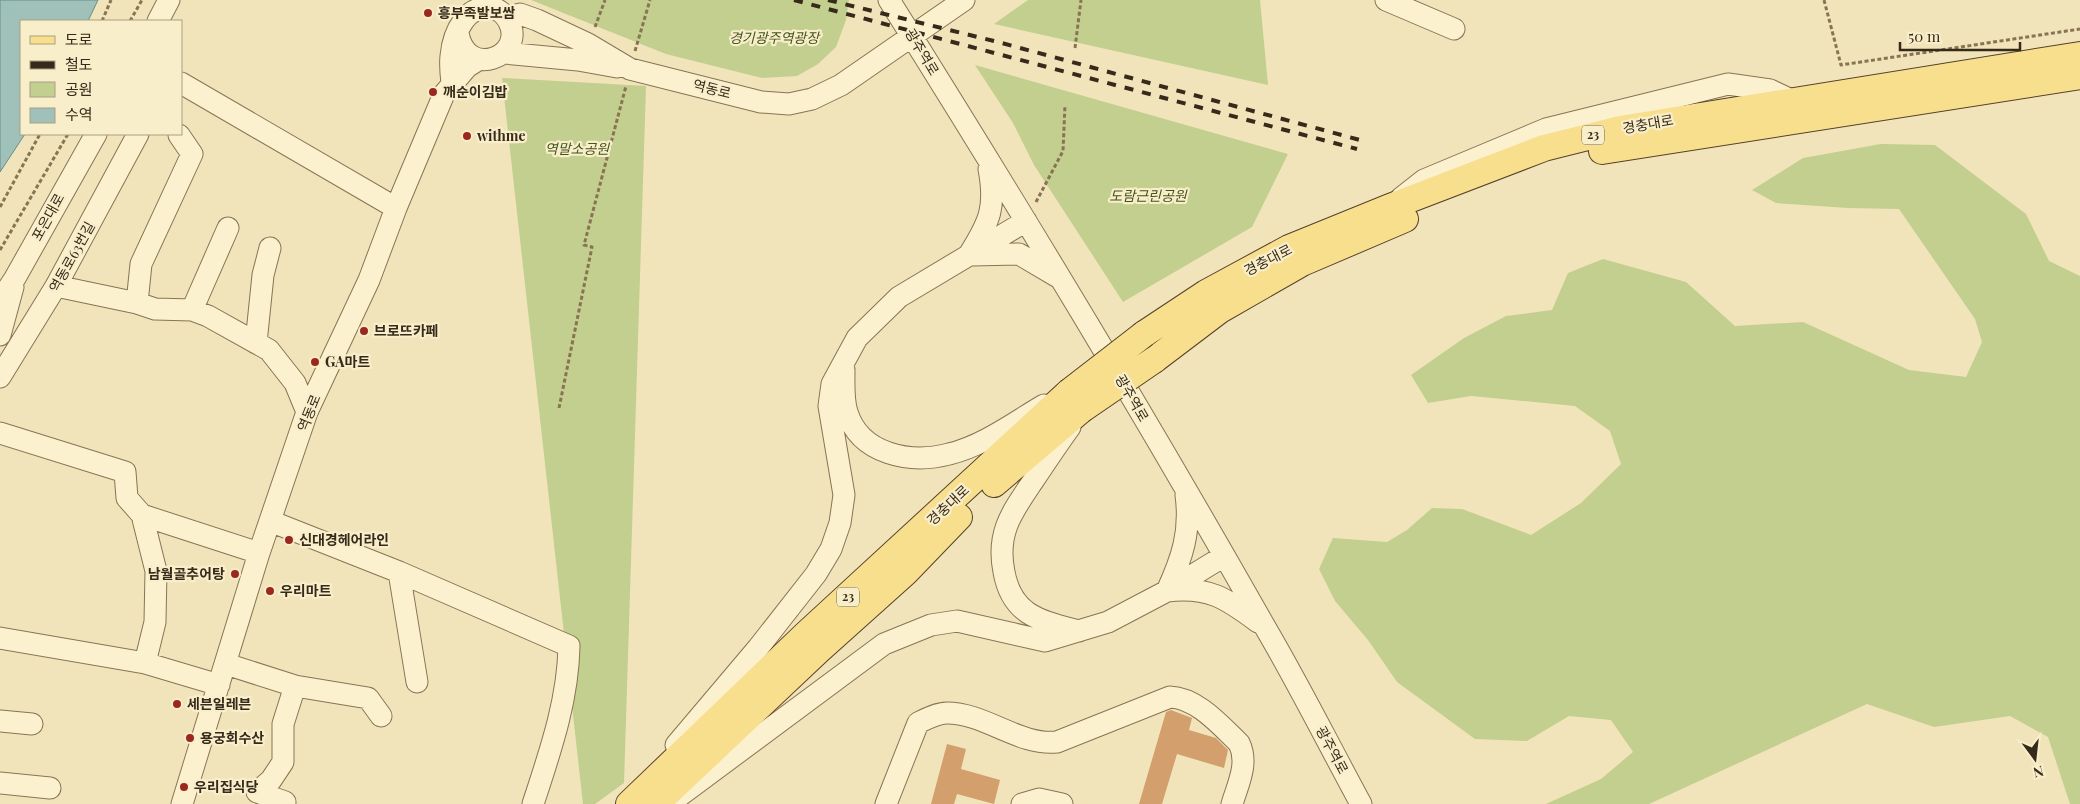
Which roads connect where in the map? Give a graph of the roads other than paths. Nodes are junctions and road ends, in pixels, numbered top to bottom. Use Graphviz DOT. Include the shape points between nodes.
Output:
graph roads {
  1 [pos="169,0"];
  2 [pos="890,0"];
  3 [pos="964,0"];
  4 [pos="1386,0"];
  5 [pos="497,9"];
  6 [pos="461,17"];
  7 [pos="159,20"];
  8 [pos="1454,29"];
  9 [pos="912,35"];
  10 [pos="504,53"];
  11 [pos="2080,55"];
  12 [pos="478,60"];
  13 [pos="630,69"];
  14 [pos="2080,76"];
  15 [pos="452,83"];
  16 [pos="182,84"];
  17 [pos="95,135"];
  18 [pos="137,135"];
  19 [pos="179,135"];
  20 [pos="988,161"];
  21 [pos="396,208"];
  22 [pos="1026,221"];
  23 [pos="228,228"];
  24 [pos="270,248"];
  25 [pos="968,255"];
  26 [pos="15,278"];
  27 [pos="1064,282"];
  28 [pos="56,286"];
  29 [pos="0,301"];
  30 [pos="137,302"];
  31 [pos="192,310"];
  32 [pos="0,335"];
  33 [pos="256,343"];
  34 [pos="844,365"];
  35 [pos="0,377"];
  36 [pos="1075,401"];
  37 [pos="307,412"];
  38 [pos="0,433"];
  39 [pos="1185,488"];
  40 [pos="142,515"];
  41 [pos="270,521"];
  42 [pos="259,553"];
  43 [pos="1224,556"];
  44 [pos="399,572"];
  45 [pos="1167,591"];
  46 [pos="1266,628"];
  47 [pos="1080,631"];
  48 [pos="0,638"];
  49 [pos="145,663"];
  50 [pos="226,664"];
  51 [pos="417,682"];
  52 [pos="219,684"];
  53 [pos="295,686"];
  54 [pos="381,716"];
  55 [pos="0,721"];
  56 [pos="32,724"];
  57 [pos="0,783"];
  58 [pos="50,788"];
  59 [pos="285,802"];
  60 [pos="182,804"];
  61 [pos="533,804"];
  62 [pos="628,804"];
  63 [pos="656,804"];
  64 [pos="668,804"];
  65 [pos="886,804"];
  66 [pos="1022,804"];
  67 [pos="1062,804"];
  68 [pos="1232,804"];
  69 [pos="1361,804"];
  1 -- 7 [label="street"];
  2 -- 9 [label="street, 광주역로"];
  3 -- 9 [label="street, 역동로"];
  4 -- 8 [label="street"];
  5 -- 6 [label="street, 역동로" via="478,8"];
  5 -- 10 [label="street" via="512,36"];
  5 -- 13 [label="street, 역동로" via="537,20 588,44"];
  6 -- 12 [label="street" via="464,50"];
  6 -- 15 [label="street" via="450,56"];
  9 -- 13 [label="street, 역동로" via="841,84 812,99 789,104 761,102"];
  9 -- 20 [label="street, 광주역로"];
  10 -- 12 [label="street"];
  10 -- 13 [label="street"];
  11 -- 36 [label="main road, 경충대로 / 23, bridge" via="1620,129 1544,148 1289,248 1206,293 1144,334"];
  12 -- 15 [label="street, 역동로"];
  14 -- 36 [label="main road, 경충대로 / 23, bridge" via="1620,147 1554,162 1430,207 1302,263 1220,310 1154,360"];
  15 -- 21 [label="street, 역동로" via="444,94"];
  16 -- 21 [label="street"];
  17 -- 26 [label="street, 포은대로"];
  18 -- 28 [label="street, 역동로63번길"];
  19 -- 30 [label="street" via="192,154 140,264"];
  20 -- 22 [label="street, 광주역로"];
  20 -- 25 [label="street" via="993,193 991,210 986,227"];
  21 -- 37 [label="street, 역동로" via="369,280"];
  22 -- 25 [label="street"];
  22 -- 27 [label="street, 광주역로"];
  23 -- 31 [label="street"];
  24 -- 33 [label="street" via="263,275"];
  25 -- 27 [label="street" via="1019,254"];
  25 -- 34 [label="street" via="894,302 857,338"];
  26 -- 29 [label="street, 포은대로"];
  26 -- 32 [label="street"];
  27 -- 39 [label="street, 광주역로"];
  28 -- 30 [label="street"];
  28 -- 35 [label="street, 역동로63번길"];
  30 -- 31 [label="street" via="155,309"];
  31 -- 33 [label="street"];
  33 -- 37 [label="street" via="269,350 295,383"];
  34 -- 36 [label="street" via="847,412 860,436 880,450 904,458 925,459 951,454"];
  34 -- 62 [label="street" via="832,384 829,406 844,495 840,523 831,549 816,574 758,648"];
  36 -- 47 [label="street" via="1012,511 1000,555 1010,597 1026,612"];
  36 -- 62 [label="main road, 경충대로 / 23" via="805,635"];
  36 -- 63 [label="main road, 경충대로 / 23" via="906,572"];
  37 -- 41 [label="street, 역동로"];
  38 -- 40 [label="street" via="125,472 127,498"];
  39 -- 43 [label="street, 광주역로"];
  39 -- 45 [label="street" via="1188,537"];
  40 -- 42 [label="street"];
  40 -- 49 [label="street" via="156,571 155,622"];
  41 -- 42 [label="street, 역동로"];
  41 -- 44 [label="street"];
  42 -- 50 [label="street, 역동로"];
  43 -- 45 [label="street"];
  43 -- 46 [label="street, 광주역로"];
  44 -- 51 [label="street"];
  44 -- 61 [label="street" via="569,646 568,679 554,742"];
  45 -- 46 [label="street" via="1187,589 1230,600"];
  45 -- 47 [label="street" via="1108,622"];
  46 -- 69 [label="street, 광주역로"];
  47 -- 64 [label="street" via="1044,641 957,621 931,625 903,636 884,644"];
  48 -- 49 [label="street"];
  49 -- 52 [label="street"];
  50 -- 52 [label="street, 역동로"];
  50 -- 53 [label="street"];
  52 -- 60 [label="street, 역동로"];
  53 -- 54 [label="street" via="368,698"];
  53 -- 59 [label="street" via="283,724 283,762 271,780 257,792"];
  55 -- 56 [label="street"];
  57 -- 58 [label="street"];
  65 -- 68 [label="street" via="918,723 933,716 945,713 962,715 1042,744 1057,742 1170,697 1184,698 1193,703 1239,743 1244,762"];
  66 -- 67 [label="street" via="1039,799"];
}
